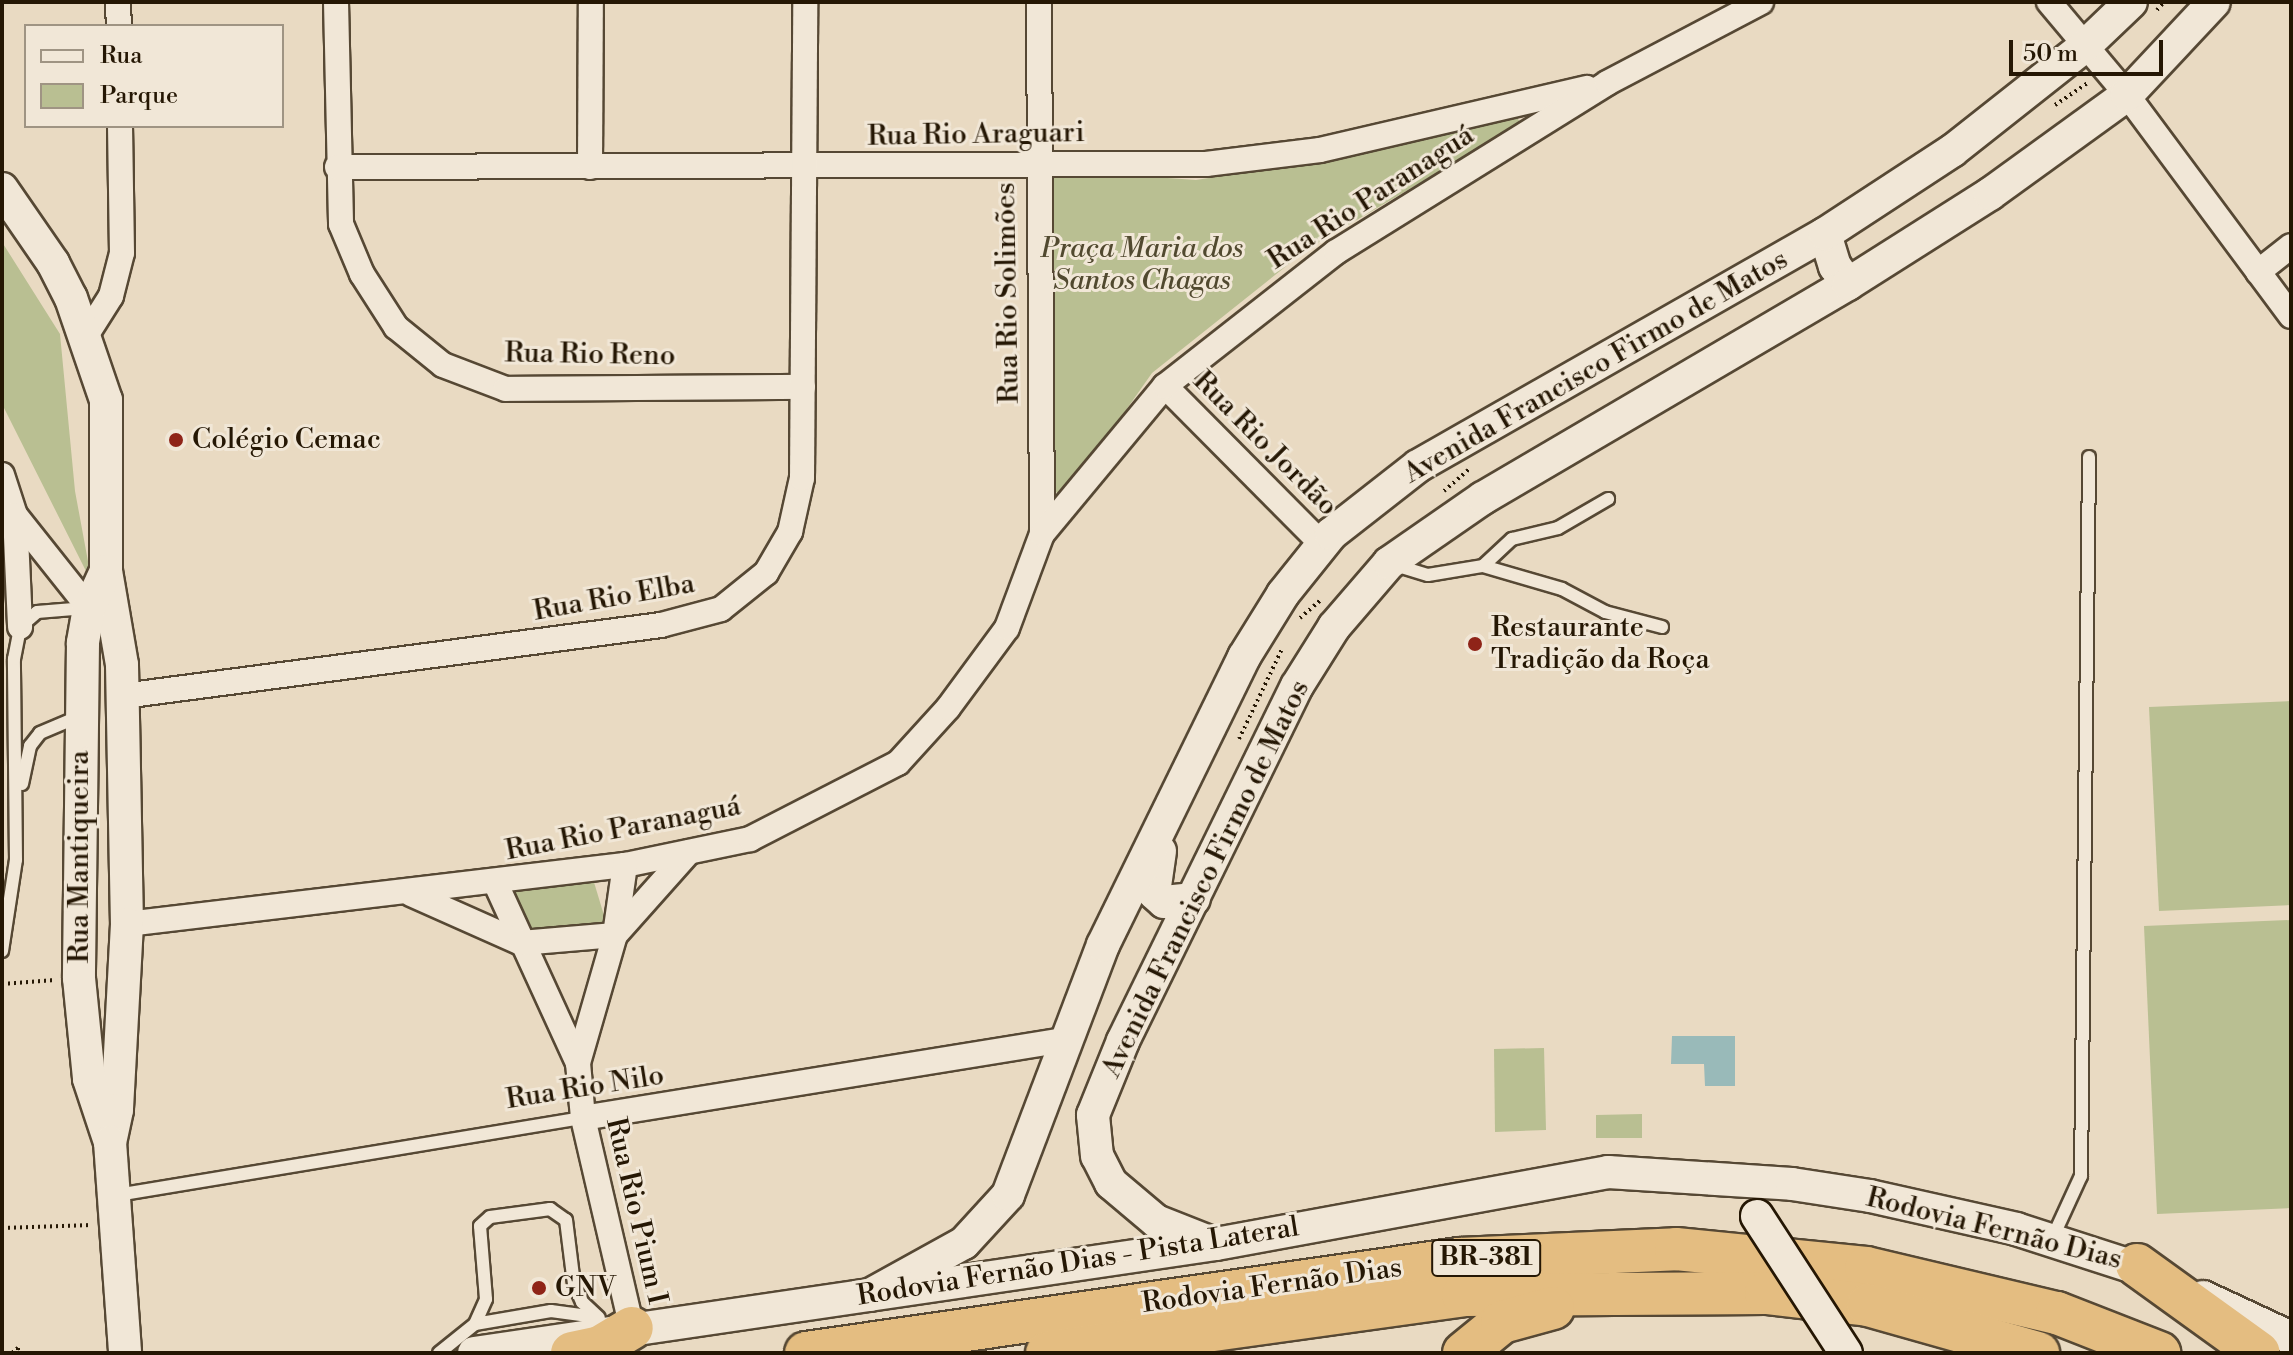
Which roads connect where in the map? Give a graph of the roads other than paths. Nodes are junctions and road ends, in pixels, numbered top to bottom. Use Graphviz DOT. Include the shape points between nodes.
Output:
graph roads {
  1 [pos="118,2"];
  2 [pos="336,2"];
  3 [pos="591,2"];
  4 [pos="805,2"];
  5 [pos="1039,2"];
  6 [pos="1761,2"];
  7 [pos="2049,2"];
  8 [pos="2131,2"];
  9 [pos="2214,2"];
  10 [pos="119,24"];
  11 [pos="2086,45"];
  12 [pos="1607,83"];
  13 [pos="2127,95"];
  14 [pos="120,128"];
  15 [pos="1036,162"];
  16 [pos="337,167"];
  17 [pos="590,167"];
  18 [pos="801,168"];
  19 [pos="2,189"];
  20 [pos="1825,234"];
  21 [pos="2291,246"];
  22 [pos="2258,272"];
  23 [pos="1848,284"];
  24 [pos="2291,316"];
  25 [pos="87,334"];
  26 [pos="1165,386"];
  27 [pos="803,387"];
  28 [pos="2089,457"];
  29 [pos="2,475"];
  30 [pos="1608,499"];
  31 [pos="15,515"];
  32 [pos="1042,534"];
  33 [pos="1322,544"];
  34 [pos="1389,563"];
  35 [pos="1483,566"];
  36 [pos="106,571"];
  37 [pos="89,608"];
  38 [pos="20,627"];
  39 [pos="1662,627"];
  40 [pos="119,629"];
  41 [pos="123,696"];
  42 [pos="80,716"];
  43 [pos="17,803"];
  44 [pos="1173,806"];
  45 [pos="689,852"];
  46 [pos="625,865"];
  47 [pos="496,884"];
  48 [pos="409,893"];
  49 [pos="1194,899"];
  50 [pos="5,916"];
  51 [pos="127,924"];
  52 [pos="615,935"];
  53 [pos="521,943"];
  54 [pos="2,951"];
  55 [pos="1064,1040"];
  56 [pos="86,1047"];
  57 [pos="121,1049"];
  58 [pos="578,1063"];
  59 [pos="583,1118"];
  60 [pos="110,1142"];
  61 [pos="1681,1175"];
  62 [pos="115,1209"];
  63 [pos="2052,1239"];
  64 [pos="1216,1244"];
  65 [pos="2137,1265"];
  66 [pos="1766,1293"];
  67 [pos="870,1295"];
  68 [pos="1246,1325"];
  69 [pos="615,1326"];
  70 [pos="2291,1338"];
  71 [pos="474,1339"];
  72 [pos="125,1353"];
  73 [pos="439,1353"];
  74 [pos="572,1353"];
  75 [pos="806,1353"];
  76 [pos="1047,1353"];
  77 [pos="1139,1353"];
  78 [pos="1464,1353"];
  79 [pos="1846,1353"];
  80 [pos="2038,1353"];
  81 [pos="2159,1353"];
  82 [pos="2259,1353"];
  1 -- 10 [label="street"];
  2 -- 16 [label="street, Rua Rio Reno"];
  3 -- 17 [label="street"];
  4 -- 18 [label="street, Rua Rio Elba"];
  5 -- 15 [label="street, Rua Rio Solimões"];
  6 -- 12 [label="street, Rua Rio Paranaguá"];
  7 -- 11 [label="street"];
  8 -- 11 [label="street, Avenida Francisco Firmo de Matos"];
  9 -- 13 [label="street, Avenida Francisco Firmo de Matos"];
  11 -- 13 [label="street"];
  11 -- 20 [label="street, Avenida Francisco Firmo de Matos" via="1952,151"];
  12 -- 15 [label="street, Rua Rio Araguari" via="1320,150 1206,164"];
  12 -- 26 [label="street, Rua Rio Paranaguá" via="1336,252"];
  13 -- 22 [label="street"];
  13 -- 23 [label="street, Avenida Francisco Firmo de Matos" via="1990,194"];
  14 -- 25 [label="street" via="122,253 111,296"];
  15 -- 18 [label="street, Rua Rio Araguari"];
  15 -- 32 [label="street, Rua Rio Solimões"];
  16 -- 17 [label="street, Rua Rio Araguari"];
  16 -- 27 [label="street, Rua Rio Reno" via="341,224 362,274 396,327 443,365 506,389"];
  17 -- 18 [label="street, Rua Rio Araguari"];
  18 -- 27 [label="street, Rua Rio Elba"];
  19 -- 25 [label="street, Rua Mantiqueira" via="53,263"];
  20 -- 23 [label="street" via="1835,266"];
  20 -- 33 [label="street, Avenida Francisco Firmo de Matos" via="1418,466"];
  21 -- 22 [label="street"];
  22 -- 24 [label="street"];
  23 -- 34 [label="street, Avenida Francisco Firmo de Matos" via="1483,498"];
  25 -- 36 [label="street, Rua Mantiqueira" via="106,400"];
  26 -- 32 [label="street, Rua Rio Paranaguá"];
  26 -- 33 [label="street, Rua Rio Jordão"];
  27 -- 41 [label="street, Rua Rio Elba" via="802,478 790,532 766,573 721,609 661,625"];
  28 -- 63 [label="lane" via="2081,1176"];
  29 -- 31 [label="street"];
  30 -- 35 [label="lane" via="1558,528 1512,539"];
  31 -- 37 [label="street"];
  31 -- 38 [label="street"];
  32 -- 45 [label="street, Rua Rio Paranaguá" via="1007,628 948,708 898,763 750,839"];
  33 -- 44 [label="street, Avenida Francisco Firmo de Matos" via="1244,657"];
  34 -- 35 [label="lane" via="1428,575"];
  34 -- 49 [label="street, Avenida Francisco Firmo de Matos" via="1334,627 1297,686"];
  35 -- 39 [label="lane" via="1562,589 1605,612"];
  36 -- 37 [label="street, Rua Mantiqueira"];
  36 -- 40 [label="street, Rua Mantiqueira"];
  37 -- 38 [label="lane" via="37,612"];
  37 -- 40 [label="street"];
  37 -- 42 [label="street, Rua Mantiqueira"];
  38 -- 43 [label="lane" via="14,659"];
  40 -- 41 [label="street, Rua Mantiqueira"];
  41 -- 51 [label="street, Rua Mantiqueira"];
  42 -- 43 [label="lane" via="50,725 30,746"];
  42 -- 56 [label="street, Rua Mantiqueira" via="79,978"];
  43 -- 50 [label="lane"];
  44 -- 49 [label="street" via="1153,876 1154,893 1164,902"];
  44 -- 55 [label="street, Avenida Francisco Firmo de Matos" via="1103,945"];
  45 -- 46 [label="street, Rua Rio Paranaguá"];
  45 -- 52 [label="street"];
  46 -- 47 [label="street, Rua Rio Paranaguá"];
  46 -- 52 [label="street"];
  47 -- 48 [label="street, Rua Rio Paranaguá"];
  47 -- 53 [label="street, Rua Rio Pium I"];
  48 -- 51 [label="street, Rua Rio Paranaguá"];
  48 -- 53 [label="street"];
  49 -- 64 [label="street, Avenida Francisco Firmo de Matos" via="1093,1115 1097,1156 1111,1183 1156,1221"];
  50 -- 54 [label="lane"];
  51 -- 57 [label="street, Rua Mantiqueira"];
  52 -- 53 [label="street"];
  52 -- 58 [label="street"];
  53 -- 58 [label="street, Rua Rio Pium I"];
  55 -- 59 [label="street, Rua Rio Nilo"];
  55 -- 67 [label="street, Avenida Francisco Firmo de Matos" via="1008,1195 986,1224 964,1243"];
  56 -- 57 [label="street"];
  56 -- 60 [label="street, Rua Mantiqueira" via="97,1111"];
  57 -- 60 [label="street, Rua Mantiqueira"];
  58 -- 59 [label="street, Rua Rio Pium I"];
  59 -- 62 [label="lane, Rua Rio Nilo"];
  59 -- 69 [label="street, Rua Rio Pium I"];
  60 -- 62 [label="street, Rua Mantiqueira"];
  61 -- 63 [label="street, Rodovia Fernão Dias / BR-381" via="1870,1196"];
  61 -- 64 [label="street, Rodovia Fernão Dias - Pista Lateral / BR-381" via="1608,1172 1530,1183"];
  61 -- 79 [label="street, bridge" via="1737,1199 1757,1216"];
  62 -- 72 [label="street, Rua Mantiqueira"];
  63 -- 65 [label="street, Rodovia Fernão Dias / BR-381"];
  64 -- 67 [label="street, Rodovia Fernão Dias - Pista Lateral / BR-381"];
  65 -- 70 [label="street, Rodovia Fernão Dias / BR-381"];
  65 -- 82 [label="highway"];
  66 -- 68 [label="highway, Rodovia Fernão Dias / BR-381" via="1463,1295"];
  66 -- 78 [label="highway" via="1750,1299 1531,1312 1502,1322"];
  66 -- 80 [label="highway, Rodovia Fernão Dias / BR-381" via="1868,1305"];
  67 -- 69 [label="street, Rodovia Fernão Dias - Pista Lateral / BR-381"];
  68 -- 76 [label="highway, Rodovia Fernão Dias / BR-381"];
  68 -- 77 [label="highway" via="1213,1339"];
  69 -- 71 [label="street, Rodovia Fernão Dias - Pista Lateral / BR-381"];
  69 -- 71 [label="lane" via="582,1302 574,1284 566,1220 550,1209 490,1217 480,1226 486,1299"];
  69 -- 74 [label="highway" via="600,1347"];
  71 -- 73 [label="lane"];
  75 -- 81 [label="highway, Rodovia Fernão Dias / BR-381" via="1459,1259 1676,1249 1866,1268 2057,1313"];
}
